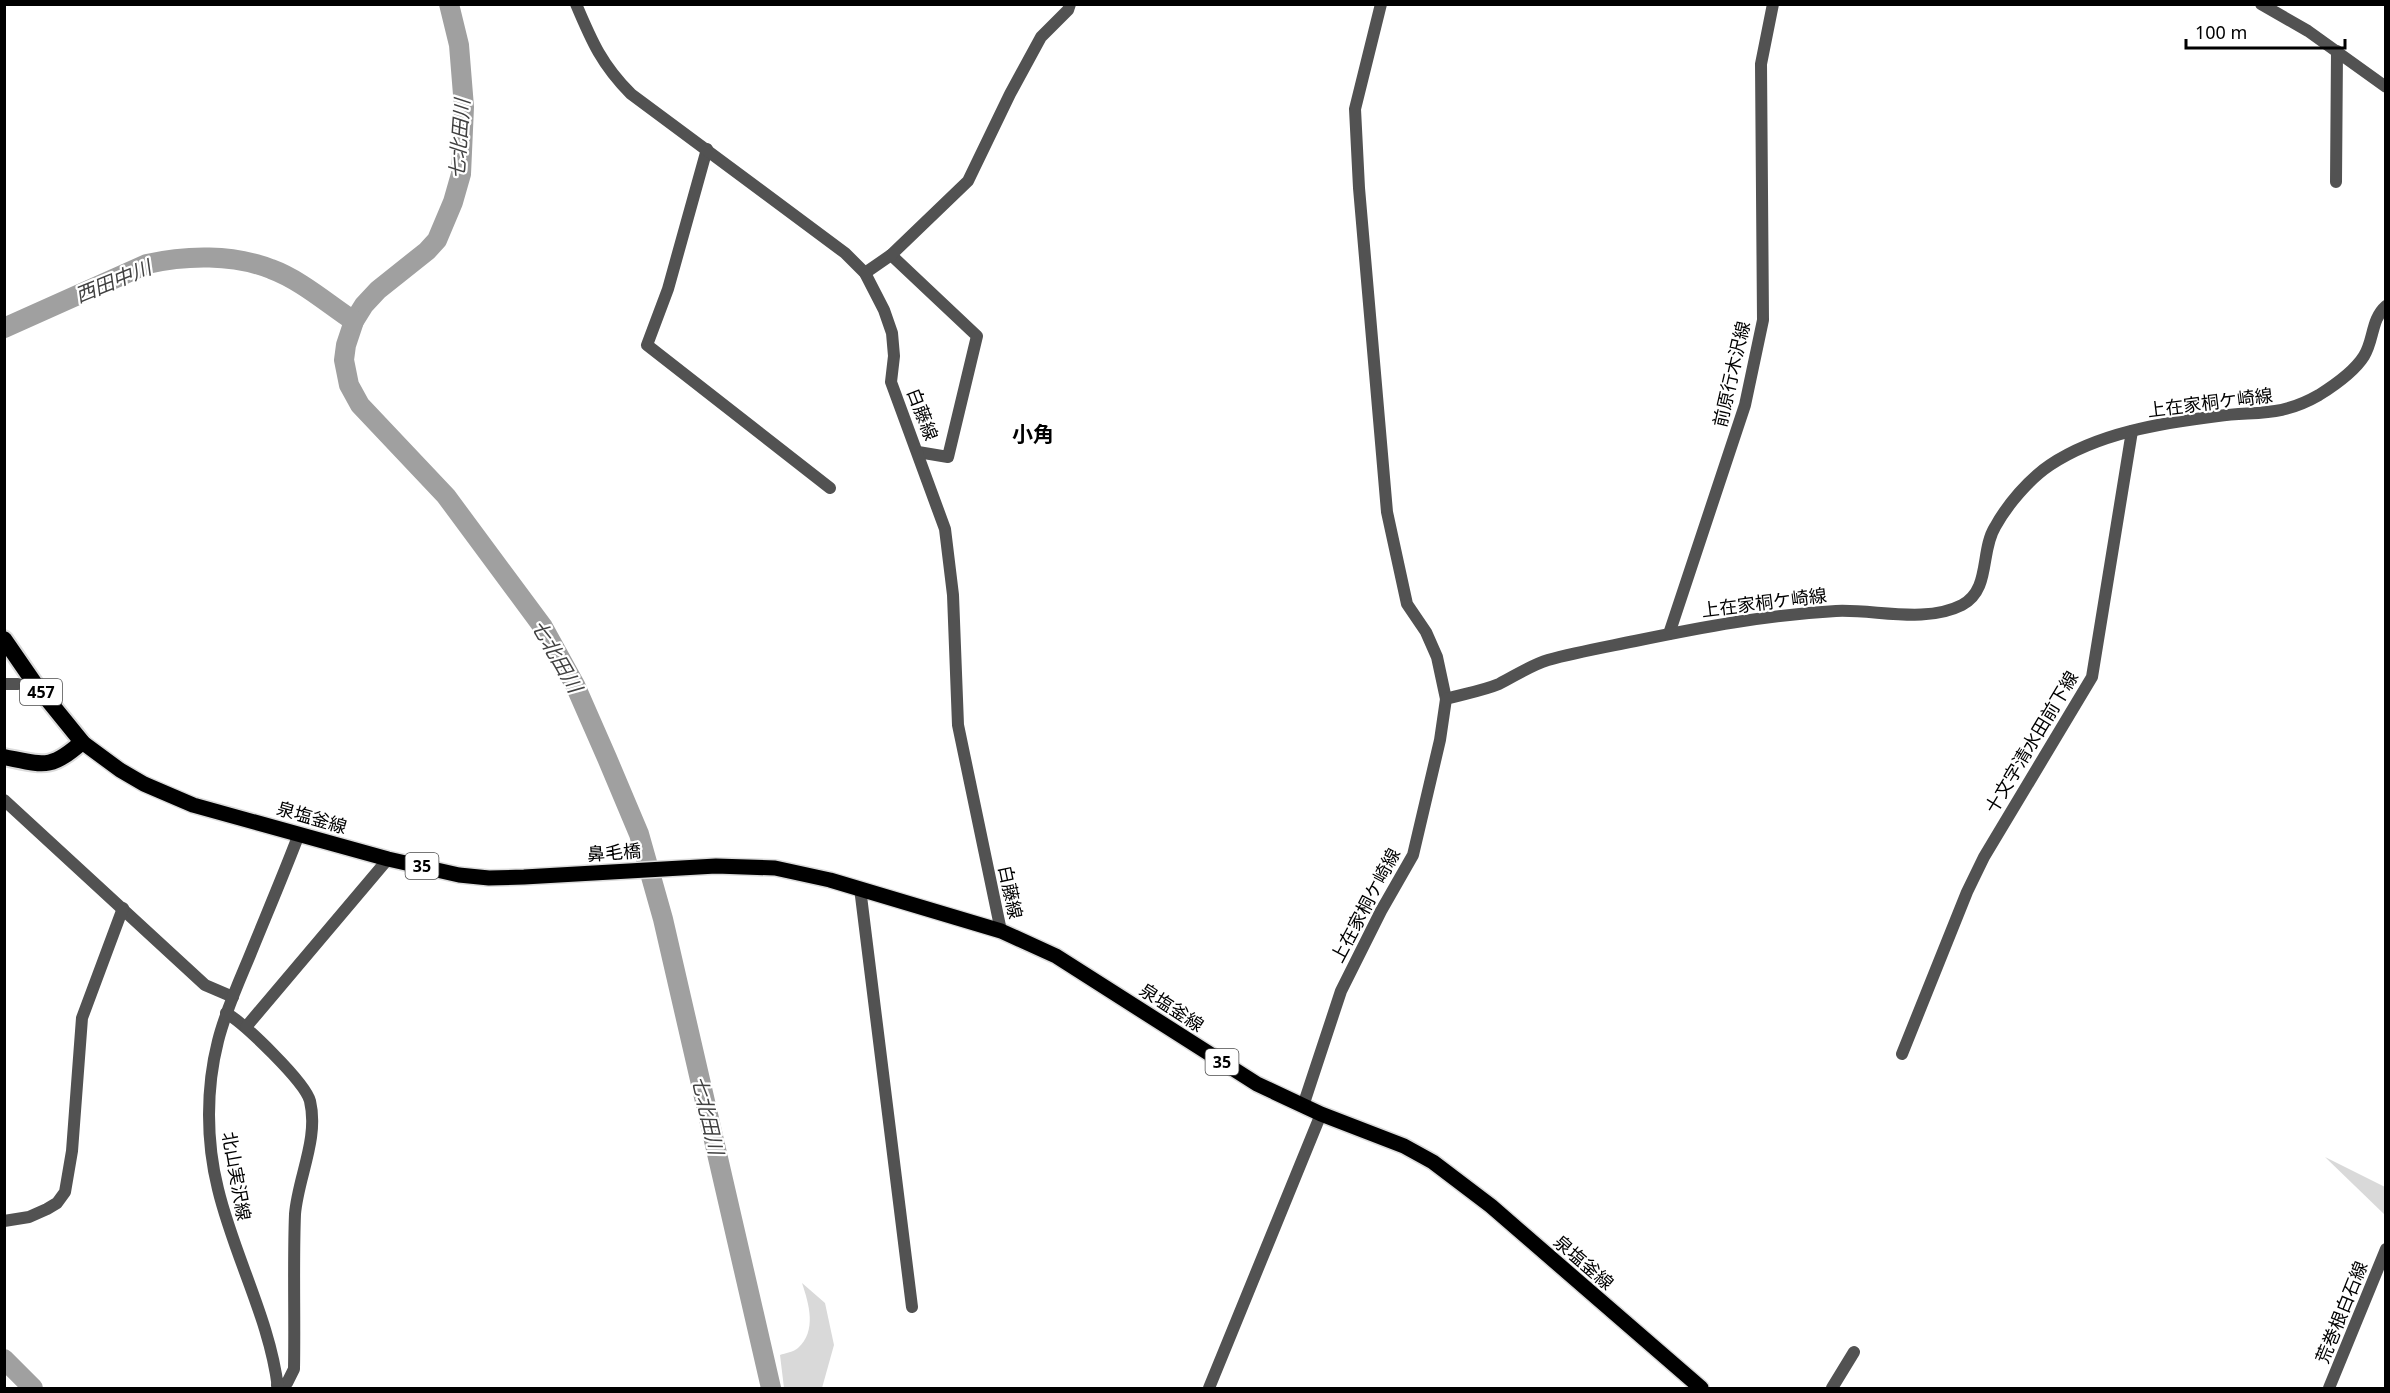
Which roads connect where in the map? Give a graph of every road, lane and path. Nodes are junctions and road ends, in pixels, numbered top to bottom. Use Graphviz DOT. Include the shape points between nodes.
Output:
graph roads {
  1 [pos="576,4"];
  2 [pos="1070,4"];
  3 [pos="1381,4"];
  4 [pos="1773,4"];
  5 [pos="2261,4"];
  6 [pos="2337,51"];
  7 [pos="2385,87"];
  8 [pos="707,149"];
  9 [pos="2336,182"];
  10 [pos="891,255"];
  11 [pos="865,273"];
  12 [pos="2385,306"];
  13 [pos="2132,431"];
  14 [pos="918,452"];
  15 [pos="830,488"];
  16 [pos="1669,634"];
  17 [pos="4,639"];
  18 [pos="4,684"];
  19 [pos="18,684"];
  20 [pos="1446,699"];
  21 [pos="82,742"];
  22 [pos="4,757"];
  23 [pos="4,800"];
  24 [pos="299,834"];
  25 [pos="388,859"];
  26 [pos="683,867"];
  27 [pos="548,875"];
  28 [pos="860,888"];
  29 [pos="123,908"];
  30 [pos="1001,931"];
  31 [pos="233,997"];
  32 [pos="226,1013"];
  33 [pos="246,1027"];
  34 [pos="1902,1054"];
  35 [pos="1303,1106"];
  36 [pos="1322,1114"];
  37 [pos="4,1221"];
  38 [pos="2385,1249"];
  39 [pos="912,1307"];
  40 [pos="1854,1352"];
  41 [pos="278,1387"];
  42 [pos="1209,1389"];
  43 [pos="1701,1389"];
  44 [pos="1832,1389"];
  45 [pos="2329,1389"];
  1 -- 8 [label="street, 白藤線" via="599,56 613,76"];
  2 -- 10 [label="street" via="1041,37 968,181"];
  3 -- 20 [label="street" via="1354,110 1387,512 1407,604 1437,657"];
  4 -- 16 [label="street, 前原行木沢線" via="1761,64 1763,320 1745,405"];
  5 -- 6 [label="street"];
  6 -- 7 [label="street"];
  6 -- 9 [label="street"];
  8 -- 11 [label="street, 白藤線" via="845,253"];
  8 -- 15 [label="street" via="668,289 647,345"];
  10 -- 11 [label="street"];
  10 -- 14 [label="street" via="976,336 948,457"];
  11 -- 14 [label="street, 白藤線" via="892,333 891,382"];
  12 -- 13 [label="street, 上在家桐ケ崎線" via="2377,317 2365,355 2352,371 2293,408 2273,413 2219,415"];
  13 -- 16 [label="street, 上在家桐ケ崎線" via="2108,437 2049,466 2024,489 1995,526 1988,541 1981,583 1975,595 1962,605 1905,615 1844,610 1777,615"];
  13 -- 34 [label="street, 十文字清水田前下線" via="2092,677 1984,857"];
  14 -- 30 [label="street, 白藤線" via="949,548 958,725"];
  16 -- 20 [label="street, 上在家桐ケ崎線" via="1544,661 1497,685"];
  17 -- 21 [label="highway, 457"];
  18 -- 19 [label="street"];
  20 -- 35 [label="street, 上在家桐ケ崎線" via="1413,855 1341,991"];
  21 -- 22 [label="highway" via="55,762 37,764"];
  21 -- 24 [label="main road, 泉塩釜線 / 35" via="120,770 169,796"];
  23 -- 29 [label="street"];
  24 -- 25 [label="main road, 泉塩釜線 / 35"];
  24 -- 31 [label="street, 北山実沢線"];
  25 -- 27 [label="main road, 泉塩釜線 / 35" via="489,878"];
  25 -- 33 [label="street"];
  26 -- 27 [label="main road, 鼻毛橋 / 35"];
  26 -- 28 [label="main road, 泉塩釜線 / 35" via="775,868"];
  28 -- 30 [label="main road, 泉塩釜線 / 35"];
  28 -- 39 [label="street"];
  29 -- 31 [label="street" via="205,985"];
  29 -- 37 [label="street" via="82,1018 65,1192 47,1209"];
  30 -- 35 [label="main road, 泉塩釜線 / 35" via="1056,956 1257,1083"];
  31 -- 32 [label="street, 北山実沢線"];
  32 -- 33 [label="street"];
  32 -- 41 [label="street, 北山実沢線" via="211,1087 212,1154 228,1231 256,1307"];
  33 -- 41 [label="street" via="295,1078 310,1100 311,1140 296,1211 294,1369 287,1383"];
  35 -- 36 [label="main road, 泉塩釜線 / 35"];
  36 -- 42 [label="street"];
  36 -- 43 [label="main road, 泉塩釜線 / 35" via="1404,1146 1433,1162 1491,1206"];
  38 -- 45 [label="street, 荒巻根白石線"];
  40 -- 44 [label="street"];
}
